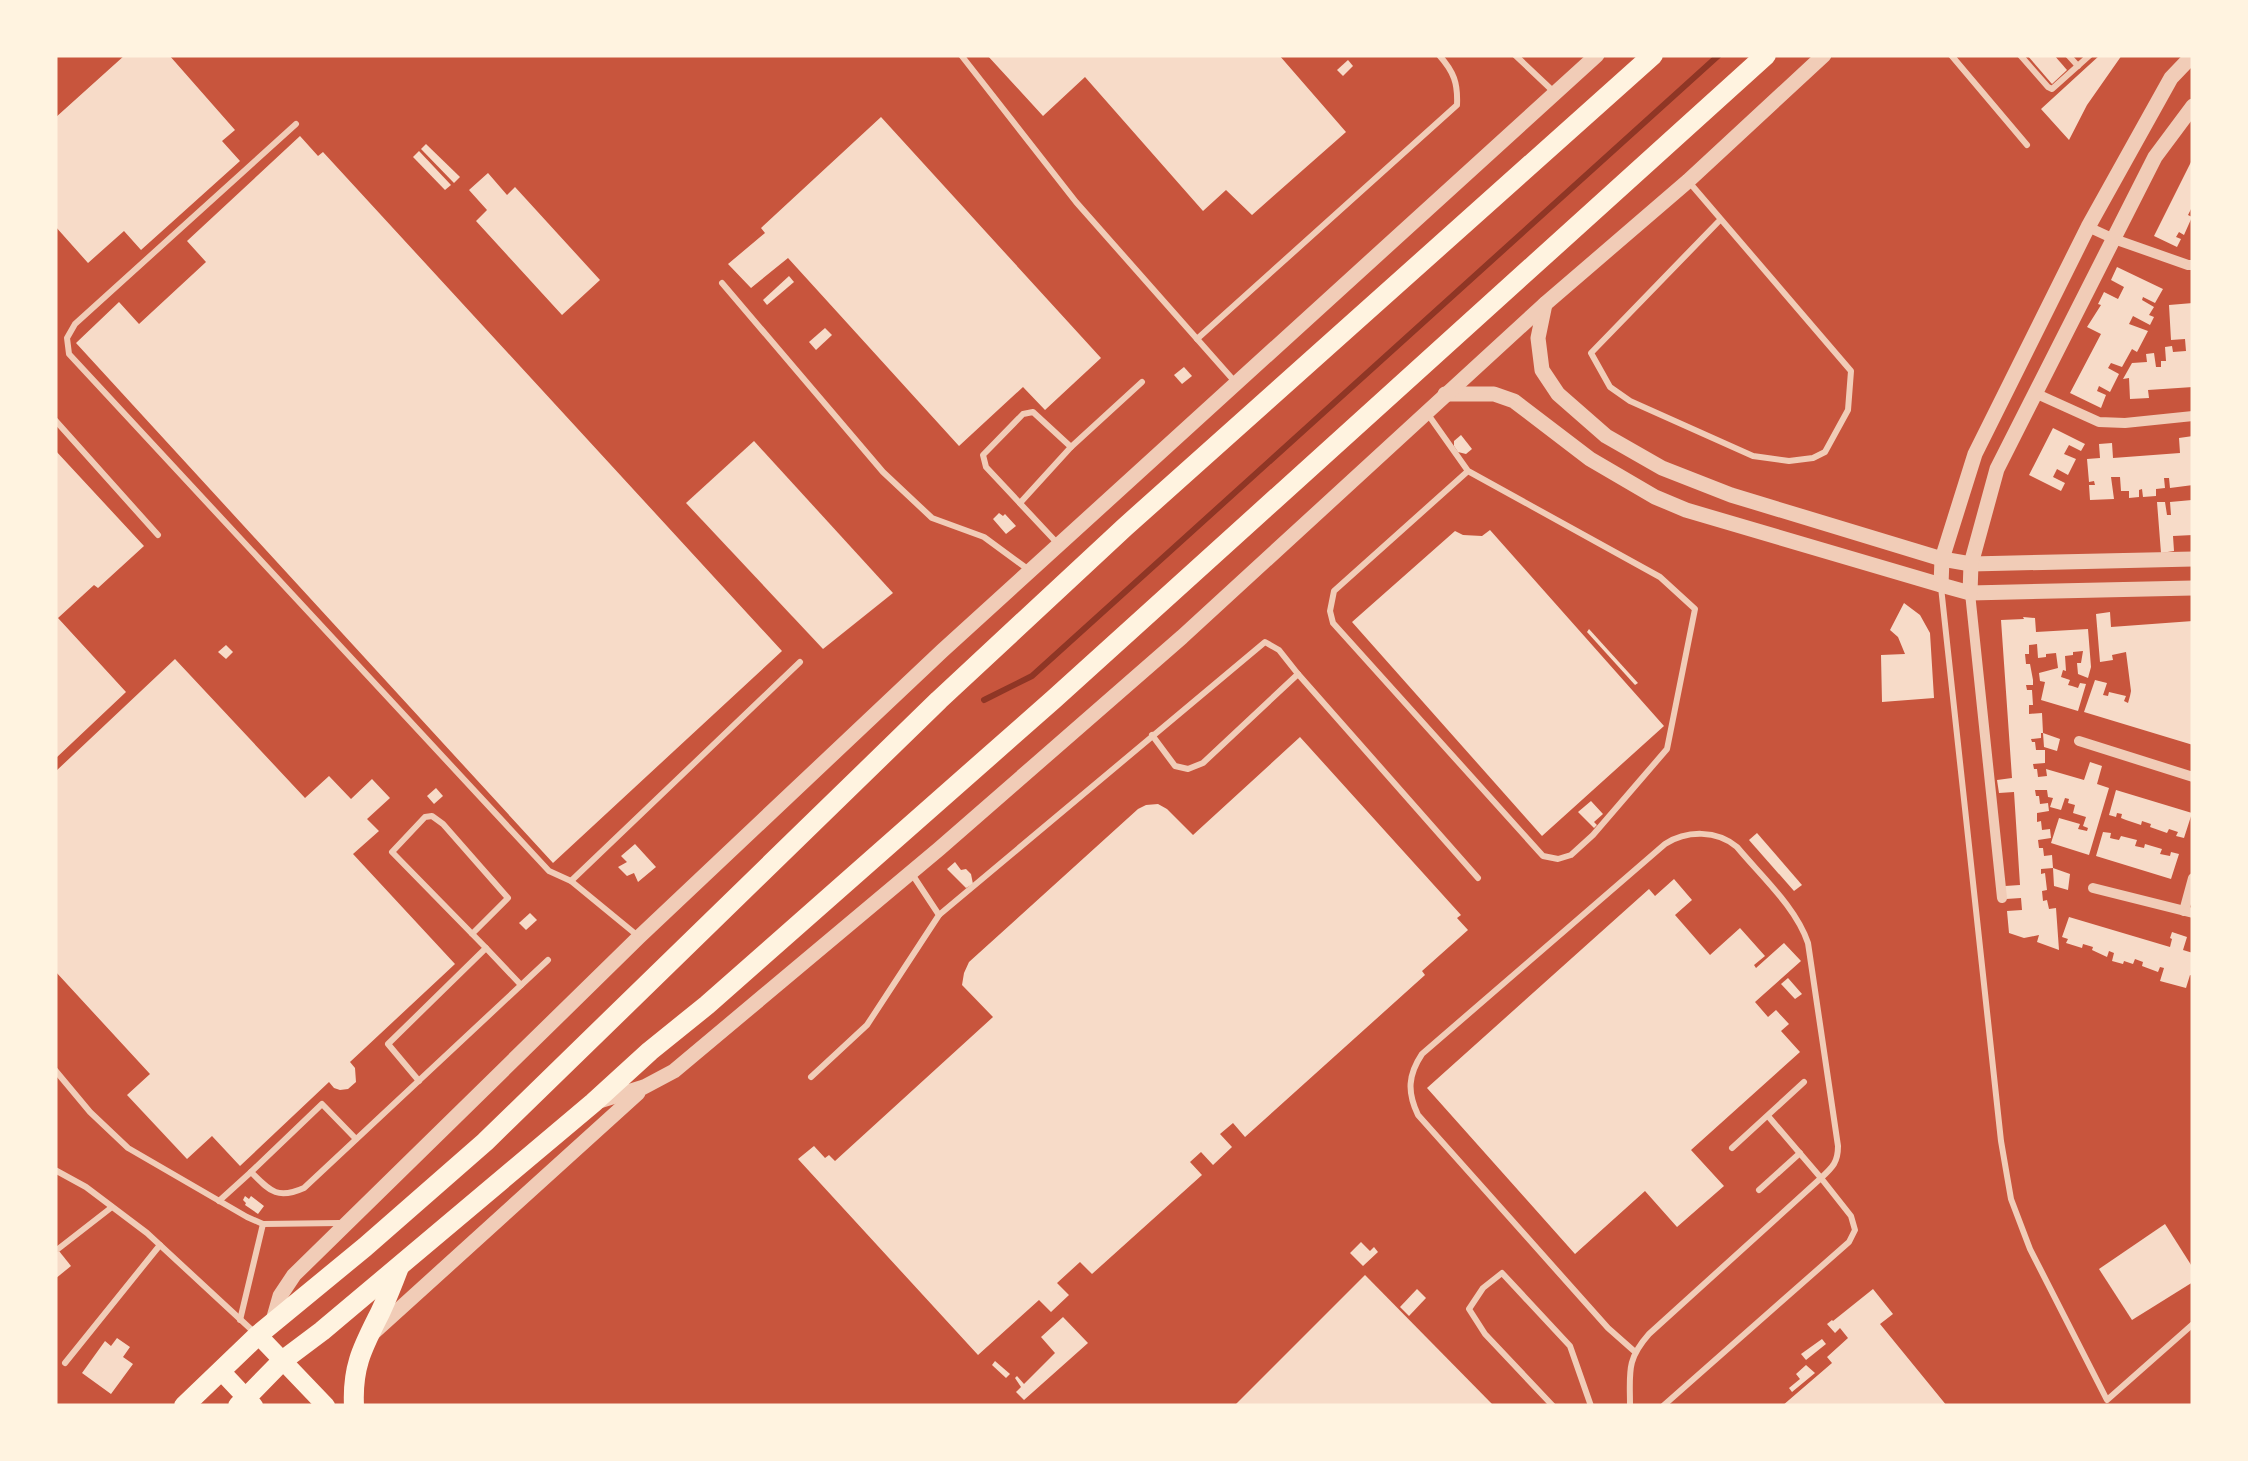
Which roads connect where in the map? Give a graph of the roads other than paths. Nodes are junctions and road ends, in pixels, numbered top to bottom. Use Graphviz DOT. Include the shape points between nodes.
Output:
graph roads {
  1 [pos="961,55"];
  2 [pos="1439,55"];
  3 [pos="1514,55"];
  4 [pos="1597,55"];
  5 [pos="1652,55"];
  6 [pos="1766,55"];
  7 [pos="1824,55"];
  8 [pos="1951,55"];
  9 [pos="2020,55"];
  10 [pos="2068,55"];
  11 [pos="2090,55"];
  12 [pos="2192,55"];
  13 [pos="2078,66"];
  14 [pos="1554,93"];
  15 [pos="2193,106"];
  16 [pos="296,124"];
  17 [pos="2027,145"];
  18 [pos="1688,181"];
  19 [pos="1720,220"];
  20 [pos="2088,227"];
  21 [pos="2114,240"];
  22 [pos="2193,265"];
  23 [pos="722,283"];
  24 [pos="1545,304"];
  25 [pos="1197,339"];
  26 [pos="1142,382"];
  27 [pos="1236,383"];
  28 [pos="1446,394"];
  29 [pos="2037,394"];
  30 [pos="1426,412"];
  31 [pos="2193,416"];
  32 [pos="55,420"];
  33 [pos="1071,447"];
  34 [pos="1468,470"];
  35 [pos="1020,503"];
  36 [pos="1827,524"];
  37 [pos="158,535"];
  38 [pos="1059,545"];
  39 [pos="1821,550"];
  40 [pos="1942,559"];
  41 [pos="2193,559"];
  42 [pos="1972,564"];
  43 [pos="1030,570"];
  44 [pos="1941,585"];
  45 [pos="2193,588"];
  46 [pos="1970,592"];
  47 [pos="800,662"];
  48 [pos="1298,674"];
  49 [pos="1152,735"];
  50 [pos="2080,741"];
  51 [pos="2193,777"];
  52 [pos="911,873"];
  53 [pos="1478,878"];
  54 [pos="2193,878"];
  55 [pos="571,881"];
  56 [pos="2093,888"];
  57 [pos="2002,898"];
  58 [pos="2188,912"];
  59 [pos="939,916"];
  60 [pos="472,934"];
  61 [pos="639,937"];
  62 [pos="486,948"];
  63 [pos="548,960"];
  64 [pos="521,985"];
  65 [pos="55,1070"];
  66 [pos="811,1077"];
  67 [pos="419,1080"];
  68 [pos="1804,1082"];
  69 [pos="644,1087"];
  70 [pos="593,1104"];
  71 [pos="1768,1116"];
  72 [pos="356,1139"];
  73 [pos="1732,1148"];
  74 [pos="1800,1154"];
  75 [pos="55,1170"];
  76 [pos="251,1172"];
  77 [pos="1821,1178"];
  78 [pos="1759,1190"];
  79 [pos="219,1200"];
  80 [pos="112,1207"];
  81 [pos="346,1223"];
  82 [pos="264,1224"];
  83 [pos="160,1245"];
  84 [pos="58,1249"];
  85 [pos="400,1263"];
  86 [pos="240,1321"];
  87 [pos="2193,1324"];
  88 [pos="265,1330"];
  89 [pos="366,1339"];
  90 [pos="1634,1352"];
  91 [pos="282,1362"];
  92 [pos="66,1363"];
  93 [pos="221,1371"];
  94 [pos="246,1403"];
  95 [pos="184,1406"];
  96 [pos="326,1406"];
  97 [pos="354,1406"];
  98 [pos="1553,1406"];
  99 [pos="1590,1406"];
  100 [pos="1630,1406"];
  101 [pos="1663,1406"];
  1 -- 25 [label="lane" via="1076,202"];
  2 -- 25 [label="lane" via="1458,84 1456,105"];
  3 -- 14 [label="lane"];
  4 -- 14 [label="street"];
  5 -- 88 [label="highway" via="953,687 485,1142"];
  6 -- 70 [label="highway" via="1054,699"];
  7 -- 18 [label="street"];
  8 -- 17 [label="lane"];
  9 -- 13 [label="lane" via="2052,89"];
  10 -- 13 [label="lane"];
  11 -- 13 [label="lane"];
  12 -- 20 [label="street" via="2171,78"];
  14 -- 27 [label="street"];
  15 -- 21 [label="street" via="2155,157"];
  16 -- 55 [label="lane" via="76,324 69,354 549,871"];
  18 -- 19 [label="lane"];
  18 -- 24 [label="street"];
  19 -- 19 [label="lane" via="1851,371 1848,410 1825,452 1813,458 1753,456 1630,401 1610,387 1591,353"];
  20 -- 21 [label="street"];
  20 -- 40 [label="street" via="1975,454"];
  21 -- 22 [label="street"];
  21 -- 29 [label="street"];
  23 -- 43 [label="lane" via="883,472 932,518 984,538"];
  24 -- 28 [label="street"];
  24 -- 36 [label="street" via="1538,338 1542,370 1558,394 1606,436 1662,468"];
  25 -- 27 [label="lane"];
  26 -- 33 [label="lane"];
  27 -- 38 [label="street"];
  28 -- 30 [label="street"];
  28 -- 39 [label="street" via="1514,401 1590,459 1655,497"];
  29 -- 31 [label="street" via="2099,422"];
  29 -- 42 [label="street" via="1997,469"];
  30 -- 34 [label="lane"];
  30 -- 52 [label="street"];
  32 -- 37 [label="lane"];
  33 -- 35 [label="lane"];
  33 -- 35 [label="lane" via="1033,412 1023,414 983,456"];
  34 -- 34 [label="lane" via="1660,577 1695,609 1667,749 1593,836 1558,859 1542,856 1333,623 1334,591"];
  35 -- 38 [label="lane"];
  36 -- 39 [label="street"];
  36 -- 40 [label="street"];
  38 -- 43 [label="street"];
  39 -- 44 [label="street"];
  40 -- 42 [label="street"];
  40 -- 44 [label="street"];
  41 -- 42 [label="street"];
  42 -- 46 [label="street"];
  43 -- 61 [label="street"];
  44 -- 46 [label="street"];
  44 -- 87 [label="lane" via="2011,1200 2108,1400"];
  45 -- 46 [label="street"];
  46 -- 57 [label="street"];
  47 -- 55 [label="lane"];
  48 -- 49 [label="lane" via="1265,642"];
  48 -- 49 [label="lane" via="1203,763 1175,766"];
  48 -- 53 [label="lane"];
  49 -- 59 [label="lane"];
  50 -- 51 [label="street"];
  52 -- 59 [label="lane"];
  52 -- 69 [label="street" via="698,1053"];
  54 -- 58 [label="street"];
  55 -- 61 [label="lane"];
  56 -- 58 [label="street"];
  59 -- 66 [label="lane" via="867,1025"];
  60 -- 60 [label="lane" via="392,852 425,817 443,824 508,898"];
  60 -- 62 [label="lane"];
  61 -- 81 [label="street"];
  62 -- 64 [label="lane"];
  62 -- 67 [label="lane" via="388,1044"];
  63 -- 64 [label="lane"];
  64 -- 67 [label="lane"];
  65 -- 79 [label="lane" via="128,1148"];
  67 -- 72 [label="lane"];
  68 -- 71 [label="lane"];
  69 -- 70 [label="street"];
  69 -- 89 [label="street"];
  70 -- 85 [label="highway"];
  71 -- 73 [label="lane"];
  71 -- 74 [label="lane"];
  72 -- 76 [label="lane" via="290,1194 267,1189"];
  72 -- 76 [label="lane" via="322,1104"];
  74 -- 77 [label="lane"];
  74 -- 78 [label="lane"];
  75 -- 80 [label="lane"];
  76 -- 79 [label="lane"];
  77 -- 90 [label="lane"];
  77 -- 90 [label="lane" via="1838,1159 1838,1146 1804,932 1726,838 1676,837 1422,1054 1410,1078 1418,1115"];
  77 -- 101 [label="lane" via="1852,1216 1849,1242"];
  79 -- 82 [label="lane"];
  80 -- 83 [label="lane"];
  80 -- 84 [label="lane"];
  81 -- 82 [label="lane"];
  81 -- 88 [label="street" via="294,1275"];
  82 -- 86 [label="lane"];
  83 -- 86 [label="lane"];
  83 -- 92 [label="lane"];
  85 -- 89 [label="highway"];
  85 -- 91 [label="highway"];
  86 -- 88 [label="lane"];
  88 -- 91 [label="main road"];
  88 -- 93 [label="highway"];
  89 -- 97 [label="highway" via="354,1374"];
  90 -- 100 [label="lane"];
  91 -- 94 [label="highway"];
  91 -- 96 [label="main road"];
  93 -- 94 [label="main road"];
  93 -- 95 [label="highway"];
  98 -- 99 [label="lane" via="1469,1309 1502,1272 1570,1346"];
}
